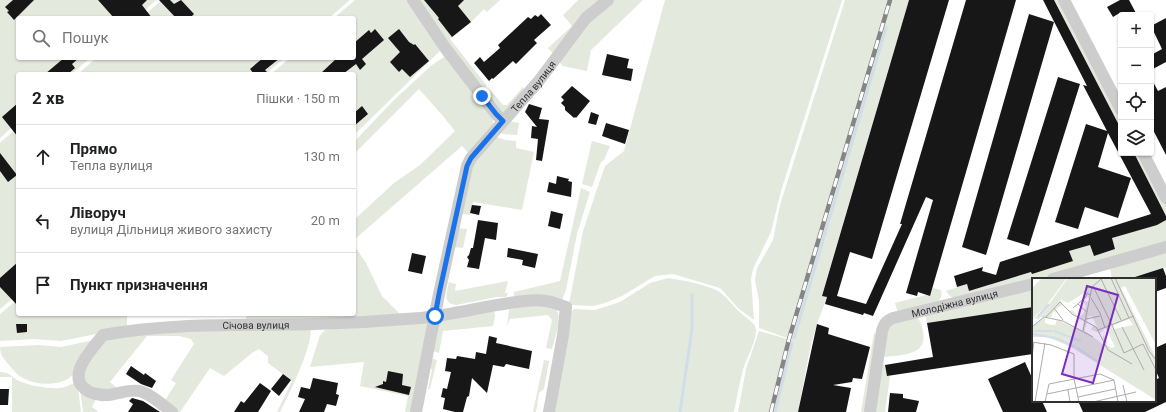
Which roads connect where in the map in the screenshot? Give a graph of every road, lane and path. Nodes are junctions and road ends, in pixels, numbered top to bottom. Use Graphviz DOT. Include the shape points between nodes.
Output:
graph roads {
  1 [pos="413,0"];
  2 [pos="608,0"];
  3 [pos="1064,0"];
  4 [pos="1118,104"];
  5 [pos="503,121"];
  6 [pos="1145,156"];
  7 [pos="1166,198"];
  8 [pos="1166,247"];
  9 [pos="1056,278"];
  10 [pos="1032,284"];
  11 [pos="435,316"];
  12 [pos="172,412"];
  13 [pos="416,412"];
  14 [pos="549,412"];
  15 [pos="870,412"];
  1 -- 5 [label="street" via="446,49"];
  2 -- 5 [label="street, Тепла вулиця" via="586,18 538,82"];
  3 -- 4 [label="street"];
  5 -- 11 [label="street, Тепла вулиця" via="467,166"];
  6 -- 7 [label="street"];
  8 -- 9 [label="street"];
  10 -- 15 [label="street, Молодіжна вулиця" via="893,318 884,324"];
  11 -- 12 [label="street, Січова вулиця" via="316,324 151,328 103,335 80,368 77,378 80,384 89,392 100,395 142,391"];
  11 -- 13 [label="street, Тепла вулиця"];
  11 -- 14 [label="street, Січова вулиця" via="533,300 566,307"];
}
